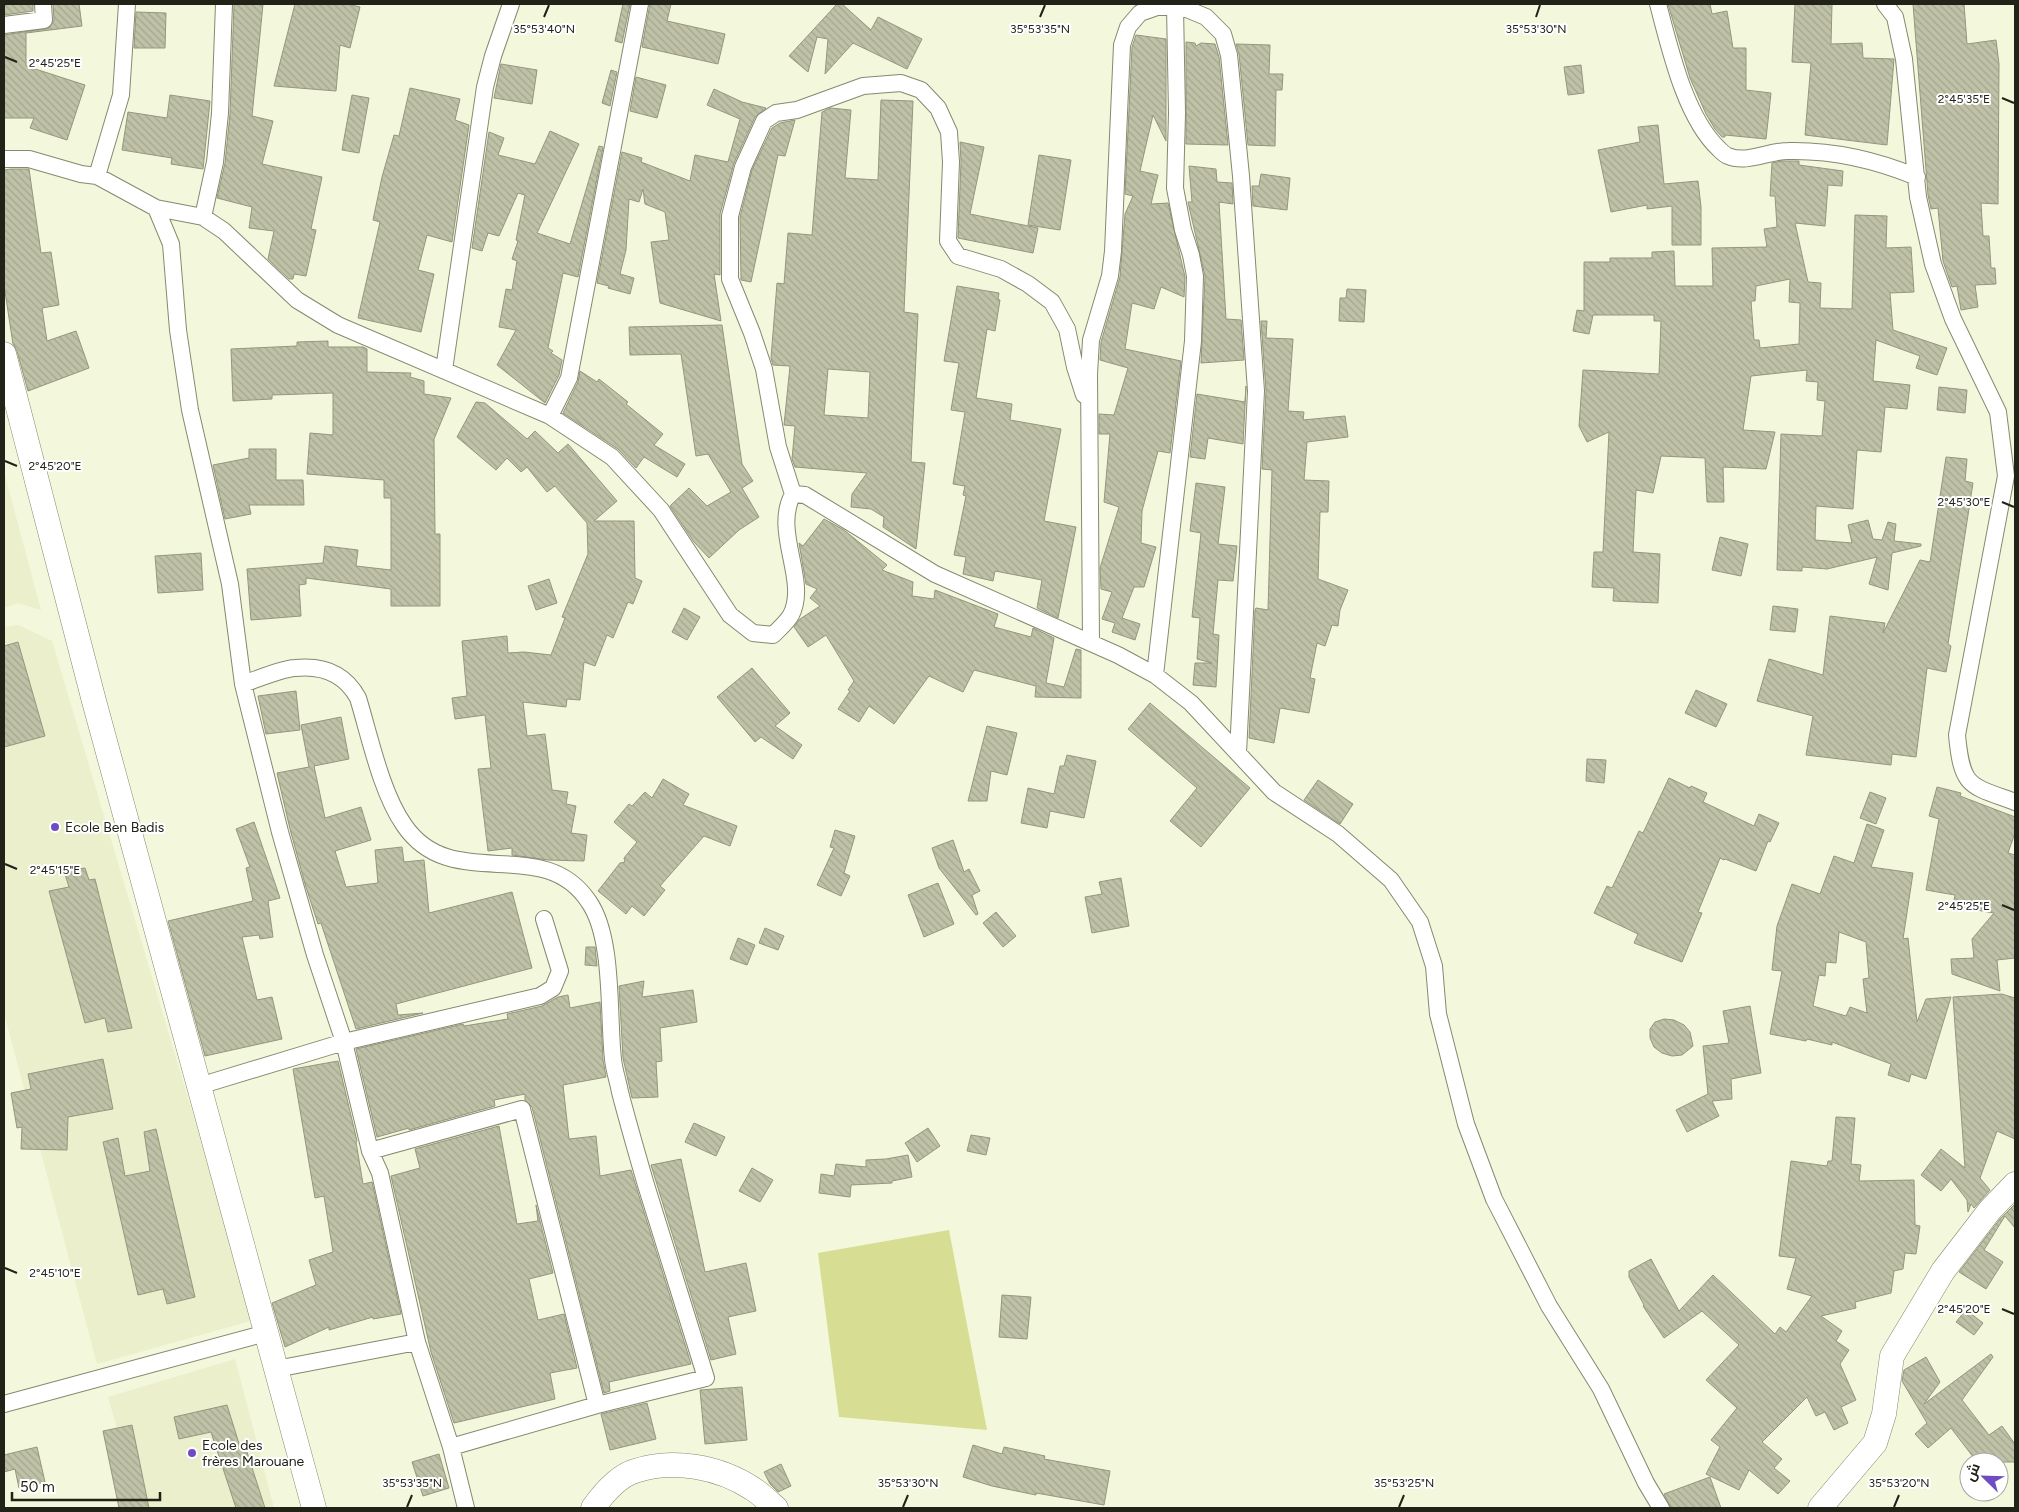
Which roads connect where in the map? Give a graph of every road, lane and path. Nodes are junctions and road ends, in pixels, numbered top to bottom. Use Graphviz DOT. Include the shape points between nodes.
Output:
graph roads {
  1 [pos="43,4"];
  2 [pos="127,4"];
  3 [pos="224,4"];
  4 [pos="511,4"];
  5 [pos="640,4"];
  6 [pos="1658,4"];
  7 [pos="1885,4"];
  8 [pos="1174,7"];
  9 [pos="4,25"];
  10 [pos="4,159"];
  11 [pos="97,176"];
  12 [pos="1917,178"];
  13 [pos="156,208"];
  14 [pos="204,217"];
  15 [pos="4,354"];
  16 [pos="444,370"];
  17 [pos="1088,408"];
  18 [pos="550,416"];
  19 [pos="793,494"];
  20 [pos="1090,642"];
  21 [pos="1155,675"];
  22 [pos="243,684"];
  23 [pos="1238,753"];
  24 [pos="2015,802"];
  25 [pos="544,919"];
  26 [pos="344,1042"];
  27 [pos="199,1086"];
  28 [pos="370,1151"];
  29 [pos="2015,1184"];
  30 [pos="266,1333"];
  31 [pos="417,1342"];
  32 [pos="276,1369"];
  33 [pos="4,1404"];
  34 [pos="597,1405"];
  35 [pos="451,1447"];
  36 [pos="314,1508"];
  37 [pos="466,1508"];
  38 [pos="593,1508"];
  39 [pos="776,1508"];
  40 [pos="1661,1508"];
  41 [pos="1820,1508"];
  1 -- 9 [label="street" via="44,20"];
  2 -- 11 [label="street" via="121,95"];
  3 -- 14 [label="street" via="220,113 215,162"];
  4 -- 16 [label="street" via="485,88"];
  5 -- 18 [label="street" via="569,378"];
  6 -- 12 [label="street" via="1692,112 1712,142 1727,156 1743,159 1787,151 1824,153 1864,158"];
  7 -- 12 [label="street" via="1895,17 1904,59"];
  8 -- 17 [label="street" via="1157,7 1140,13 1128,26 1122,45 1113,251 1110,276 1091,340"];
  8 -- 21 [label="street" via="1175,188 1195,276 1193,341"];
  8 -- 23 [label="street" via="1206,16 1223,34 1229,55 1241,176 1256,391"];
  10 -- 11 [label="street" via="29,159"];
  11 -- 13 [label="street"];
  12 -- 24 [label="street" via="1933,264 1953,319 1998,412 2006,476 1958,735 1960,762 1967,780 1980,789"];
  13 -- 14 [label="street"];
  13 -- 22 [label="street" via="171,244 178,330 189,401 230,584"];
  14 -- 16 [label="street" via="224,231 297,300 338,324"];
  15 -- 27 [label="street"];
  16 -- 18 [label="street"];
  17 -- 19 [label="street" via="1067,329 1052,302 1001,269 958,256 948,241 949,132 938,108 921,90 901,83 863,86 797,110 776,113 764,121 743,167 730,216 730,279 764,369 778,447"];
  17 -- 20 [label="street"];
  18 -- 19 [label="street" via="612,457 661,510 730,614 753,633 773,636 791,615 796,592 786,522 787,504"];
  19 -- 20 [label="street" via="805,495 935,574"];
  20 -- 21 [label="street"];
  21 -- 23 [label="street" via="1191,702"];
  22 -- 26 [label="street" via="315,955"];
  22 -- 34 [label="street" via="294,668 322,669 339,676 352,686 358,698 388,795 404,826 422,845 443,858 542,867 573,883 590,902 600,926 607,965 613,1060 629,1129 706,1378"];
  23 -- 40 [label="street" via="1274,792 1338,834 1391,880 1420,922 1434,966 1438,1014 1466,1124 1494,1199 1549,1306 1601,1389"];
  25 -- 26 [label="street" via="560,971 553,988 540,996"];
  26 -- 27 [label="street"];
  26 -- 28 [label="street"];
  27 -- 30 [label="street"];
  28 -- 31 [label="street" via="380,1173"];
  28 -- 34 [label="street" via="522,1109"];
  29 -- 41 [label="street" via="1990,1210 1943,1271 1892,1356 1884,1414 1875,1443"];
  30 -- 32 [label="street"];
  30 -- 33 [label="street"];
  31 -- 32 [label="street"];
  31 -- 35 [label="street"];
  32 -- 36 [label="street"];
  34 -- 35 [label="street"];
  35 -- 37 [label="street"];
  38 -- 39 [label="street" via="606,1490 634,1471 671,1465 711,1469 752,1488"];
}
